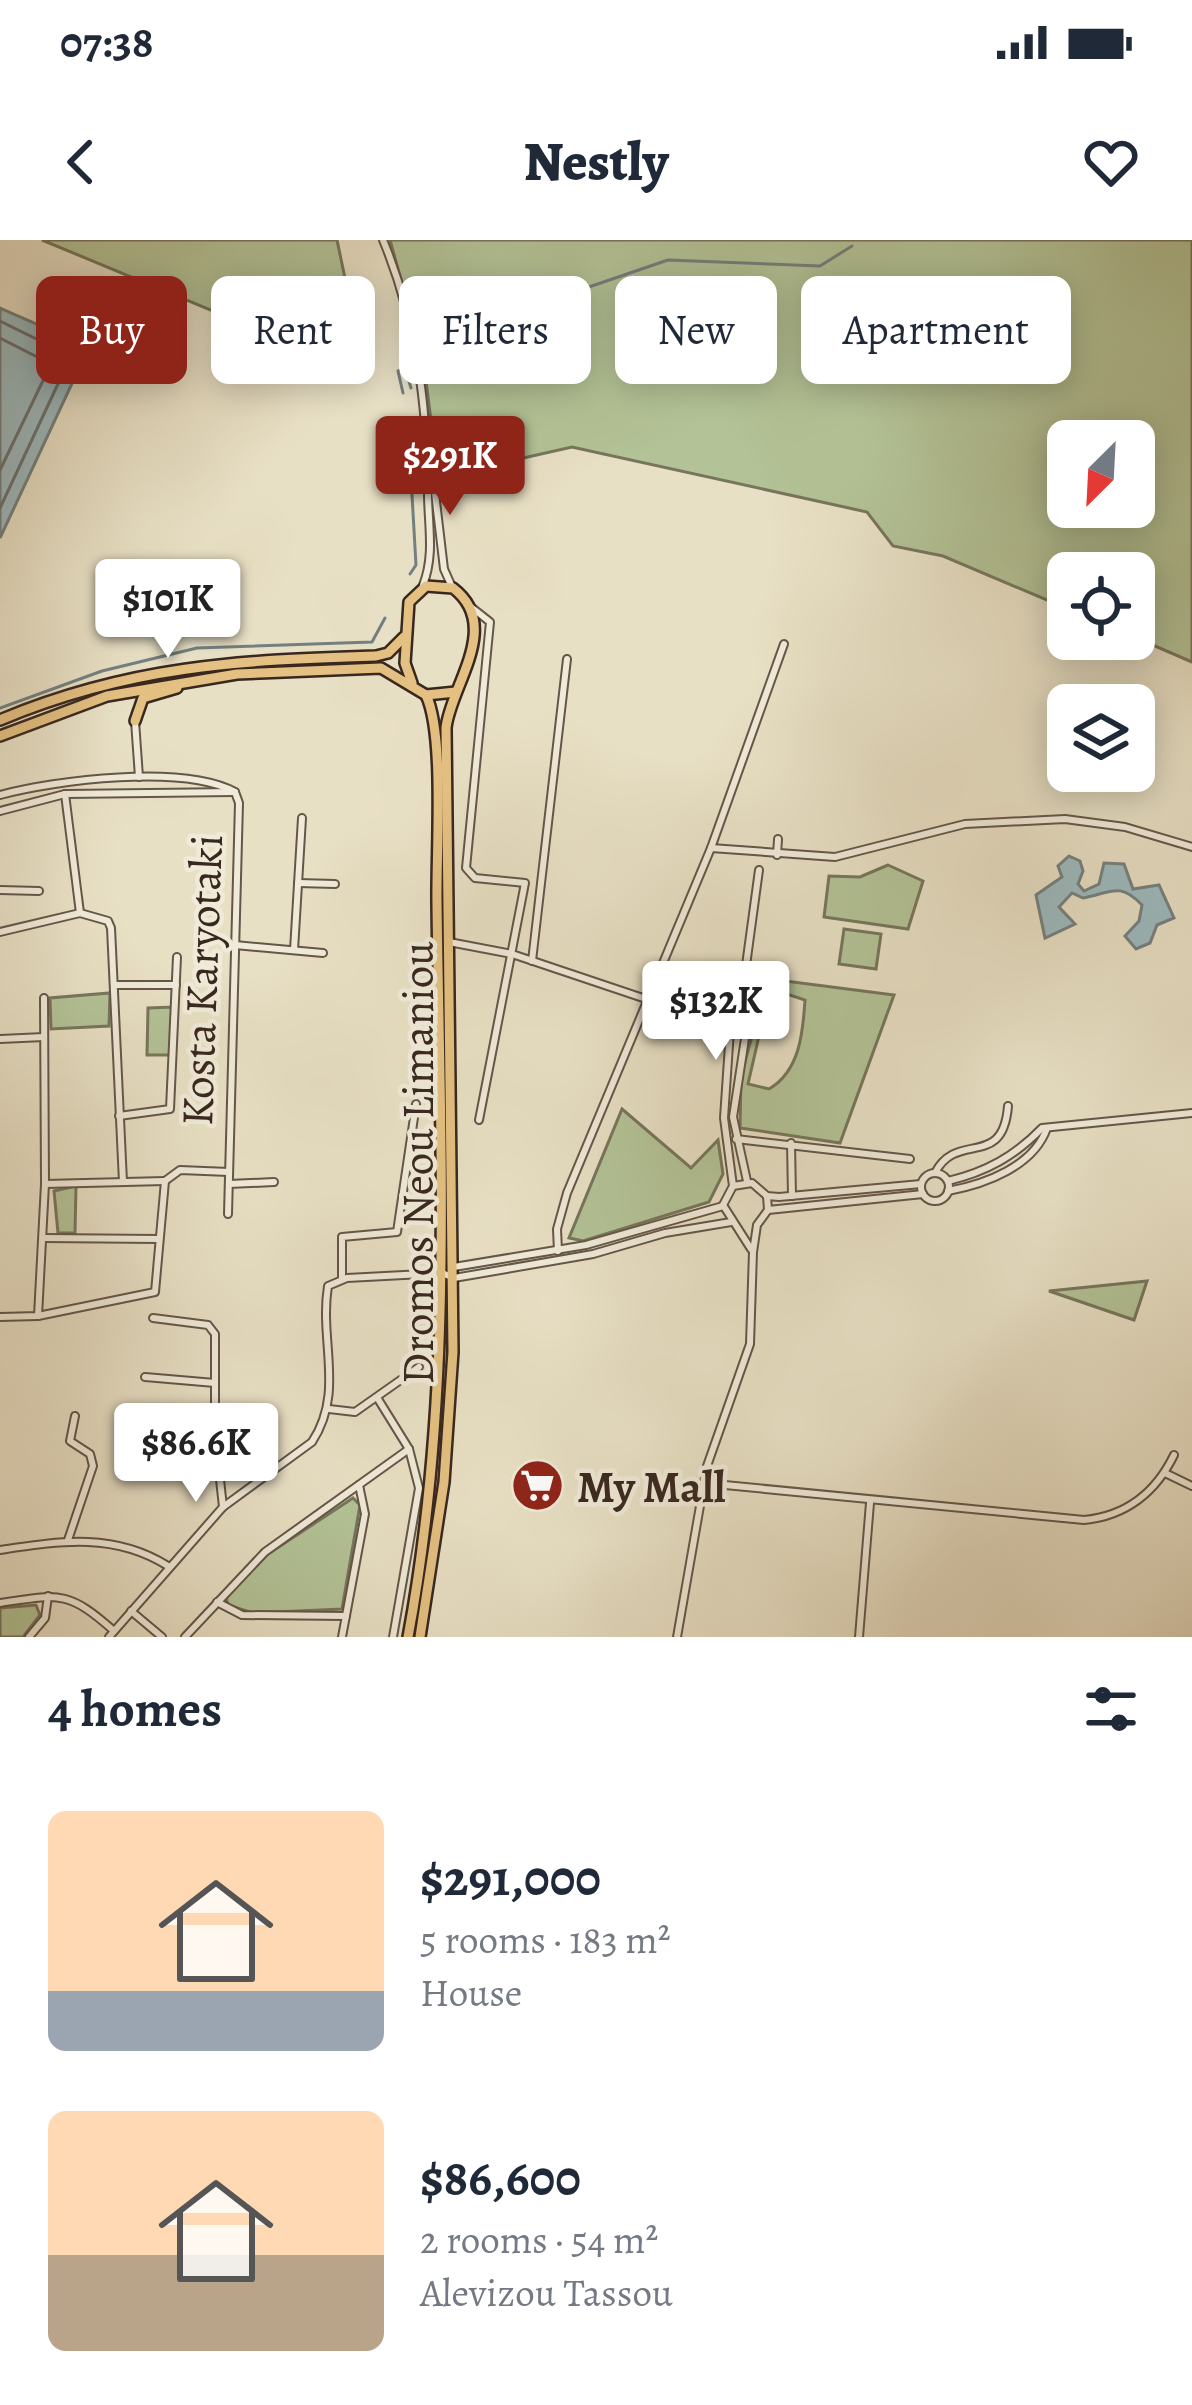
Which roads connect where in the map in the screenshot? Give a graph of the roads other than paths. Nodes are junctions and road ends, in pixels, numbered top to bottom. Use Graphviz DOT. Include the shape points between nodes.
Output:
graph roads {
  1 [pos="383,240"];
  2 [pos="428,437"];
  3 [pos="421,588"];
  4 [pos="453,588"];
  5 [pos="468,606"];
  6 [pos="488,626"];
  7 [pos="404,637"];
  8 [pos="472,642"];
  9 [pos="784,644"];
  10 [pos="567,659"];
  11 [pos="237,674"];
  12 [pos="412,683"];
  13 [pos="460,689"];
  14 [pos="426,695"];
  15 [pos="107,696"];
  16 [pos="0,720"];
  17 [pos="135,721"];
  18 [pos="0,736"];
  19 [pos="139,779"];
  20 [pos="235,792"];
  21 [pos="65,794"];
  22 [pos="0,795"];
  23 [pos="0,811"];
  24 [pos="1127,815"];
  25 [pos="302,818"];
  26 [pos="1125,827"];
  27 [pos="778,839"];
  28 [pos="1192,847"];
  29 [pos="711,848"];
  30 [pos="777,855"];
  31 [pos="759,870"];
  32 [pos="298,884"];
  33 [pos="335,884"];
  34 [pos="0,890"];
  35 [pos="39,891"];
  36 [pos="80,913"];
  37 [pos="0,932"];
  38 [pos="449,942"];
  39 [pos="235,946"];
  40 [pos="294,950"];
  41 [pos="323,953"];
  42 [pos="512,954"];
  43 [pos="177,957"];
  44 [pos="532,961"];
  45 [pos="744,980"];
  46 [pos="176,985"];
  47 [pos="113,986"];
  48 [pos="44,998"];
  49 [pos="649,1000"];
  50 [pos="733,1009"];
  51 [pos="746,1010"];
  52 [pos="730,1030"];
  53 [pos="746,1032"];
  54 [pos="45,1037"];
  55 [pos="0,1039"];
  56 [pos="416,1104"];
  57 [pos="1009,1106"];
  58 [pos="1192,1113"];
  59 [pos="119,1116"];
  60 [pos="478,1120"];
  61 [pos="1047,1127"];
  62 [pos="736,1139"];
  63 [pos="790,1143"];
  64 [pos="910,1159"];
  65 [pos="229,1172"];
  66 [pos="935,1173"];
  67 [pos="165,1180"];
  68 [pos="123,1181"];
  69 [pos="948,1181"];
  70 [pos="274,1182"];
  71 [pos="748,1182"];
  72 [pos="45,1184"];
  73 [pos="229,1184"];
  74 [pos="921,1184"];
  75 [pos="734,1186"];
  76 [pos="948,1191"];
  77 [pos="923,1194"];
  78 [pos="767,1196"];
  79 [pos="791,1196"];
  80 [pos="723,1206"];
  81 [pos="768,1210"];
  82 [pos="228,1214"];
  83 [pos="735,1224"];
  84 [pos="757,1225"];
  85 [pos="43,1238"];
  86 [pos="160,1239"];
  87 [pos="558,1251"];
  88 [pos="753,1252"];
  89 [pos="442,1273"];
  90 [pos="454,1273"];
  91 [pos="342,1279"];
  92 [pos="38,1316"];
  93 [pos="0,1317"];
  94 [pos="153,1318"];
  95 [pos="419,1367"];
  96 [pos="145,1378"];
  97 [pos="215,1383"];
  98 [pos="378,1399"];
  99 [pos="329,1409"];
  100 [pos="75,1416"];
  101 [pos="143,1429"];
  102 [pos="214,1434"];
  103 [pos="410,1449"];
  104 [pos="1174,1455"];
  105 [pos="1165,1473"];
  106 [pos="704,1483"];
  107 [pos="359,1485"];
  108 [pos="1192,1486"];
  109 [pos="870,1502"];
  110 [pos="223,1507"];
  111 [pos="68,1540"];
  112 [pos="0,1550"];
  113 [pos="168,1566"];
  114 [pos="48,1596"];
  115 [pos="217,1602"];
  116 [pos="0,1603"];
  117 [pos="131,1611"];
  118 [pos="346,1616"];
  119 [pos="111,1634"];
  120 [pos="29,1637"];
  121 [pos="162,1637"];
  122 [pos="185,1637"];
  123 [pos="342,1637"];
  124 [pos="393,1637"];
  125 [pos="408,1637"];
  126 [pos="420,1637"];
  127 [pos="676,1637"];
  128 [pos="859,1637"];
  1 -- 2 [label="street" via="411,322"];
  2 -- 3 [label="street" via="431,554"];
  2 -- 4 [label="street"];
  3 -- 4 [label="main road"];
  3 -- 7 [label="main road"];
  4 -- 5 [label="main road"];
  5 -- 6 [label="street"];
  5 -- 8 [label="main road"];
  6 -- 8 [label="street"];
  6 -- 42 [label="street" via="466,868 475,878 525,883"];
  7 -- 12 [label="main road"];
  7 -- 16 [label="main road" via="376,656 226,661 137,674"];
  8 -- 13 [label="main road"];
  9 -- 29 [label="street"];
  10 -- 44 [label="street"];
  11 -- 12 [label="main road" via="381,668"];
  11 -- 15 [label="main road"];
  11 -- 17 [label="main road" via="143,698"];
  12 -- 14 [label="main road"];
  13 -- 14 [label="main road"];
  13 -- 38 [label="main road, Dromos Neou Limaniou" via="446,728"];
  14 -- 89 [label="main road, Dromos Neou Limaniou" via="433,715"];
  15 -- 17 [label="main road" via="126,701"];
  15 -- 18 [label="main road"];
  17 -- 19 [label="street"];
  19 -- 20 [label="street" via="213,782"];
  19 -- 22 [label="street" via="78,779"];
  20 -- 21 [label="street"];
  20 -- 39 [label="street, Kosta Karyotaki"];
  21 -- 23 [label="street"];
  21 -- 36 [label="street"];
  24 -- 26 [label="street"];
  25 -- 32 [label="street"];
  26 -- 28 [label="street"];
  26 -- 30 [label="street" via="1014,819 859,853"];
  27 -- 30 [label="street"];
  29 -- 30 [label="street"];
  29 -- 49 [label="street"];
  31 -- 45 [label="street"];
  32 -- 33 [label="street"];
  32 -- 40 [label="street"];
  34 -- 35 [label="street"];
  36 -- 37 [label="street"];
  36 -- 47 [label="street" via="108,921"];
  38 -- 42 [label="street"];
  38 -- 90 [label="main road, Dromos Neou Limaniou"];
  39 -- 40 [label="street"];
  39 -- 65 [label="street, Kosta Karyotaki"];
  40 -- 41 [label="street"];
  42 -- 44 [label="street"];
  42 -- 60 [label="street"];
  43 -- 46 [label="street"];
  44 -- 49 [label="street"];
  45 -- 50 [label="street"];
  45 -- 51 [label="street"];
  46 -- 47 [label="street"];
  46 -- 59 [label="street" via="170,1109"];
  47 -- 59 [label="street"];
  48 -- 54 [label="street"];
  49 -- 87 [label="street" via="566,1193"];
  50 -- 51 [label="street"];
  50 -- 52 [label="street" via="725,1018"];
  51 -- 53 [label="street"];
  52 -- 53 [label="street"];
  52 -- 75 [label="street" via="724,1118"];
  53 -- 62 [label="street" via="734,1084"];
  54 -- 55 [label="street"];
  54 -- 72 [label="street"];
  56 -- 91 [label="street" via="397,1232 342,1237"];
  57 -- 66 [label="street" via="997,1142 951,1153"];
  58 -- 61 [label="street"];
  59 -- 68 [label="street"];
  61 -- 69 [label="street" via="979,1173"];
  61 -- 76 [label="street" via="1029,1155 988,1181"];
  62 -- 63 [label="street"];
  62 -- 71 [label="street"];
  63 -- 64 [label="street"];
  63 -- 79 [label="street"];
  65 -- 67 [label="street, Kosta Karyotaki" via="180,1170"];
  65 -- 73 [label="street, Kosta Karyotaki"];
  66 -- 69 [label="street"];
  66 -- 74 [label="street"];
  67 -- 68 [label="street"];
  67 -- 86 [label="street, Kosta Karyotaki"];
  68 -- 72 [label="street"];
  69 -- 76 [label="street"];
  70 -- 73 [label="street"];
  71 -- 75 [label="street"];
  71 -- 78 [label="street"];
  72 -- 85 [label="street"];
  73 -- 82 [label="street, Kosta Karyotaki"];
  74 -- 77 [label="street"];
  74 -- 79 [label="street"];
  75 -- 80 [label="street"];
  76 -- 77 [label="street" via="936,1200"];
  77 -- 81 [label="street"];
  78 -- 79 [label="street"];
  78 -- 81 [label="street"];
  80 -- 83 [label="street"];
  80 -- 87 [label="street"];
  81 -- 84 [label="street"];
  83 -- 84 [label="street"];
  83 -- 88 [label="street"];
  83 -- 90 [label="street" via="593,1255"];
  84 -- 88 [label="street"];
  85 -- 86 [label="street"];
  85 -- 92 [label="street"];
  86 -- 92 [label="street, Kosta Karyotaki" via="155,1292"];
  87 -- 90 [label="street"];
  88 -- 106 [label="street" via="750,1344"];
  89 -- 90 [label="street"];
  89 -- 91 [label="street"];
  89 -- 125 [label="main road, Dromos Neou Limaniou" via="434,1472"];
  90 -- 126 [label="main road, Dromos Neou Limaniou" via="444,1482"];
  91 -- 99 [label="street" via="326,1296"];
  92 -- 93 [label="street"];
  94 -- 97 [label="street" via="213,1329"];
  95 -- 98 [label="street"];
  96 -- 97 [label="street"];
  97 -- 102 [label="street"];
  98 -- 99 [label="street" via="355,1412"];
  98 -- 103 [label="street"];
  99 -- 110 [label="street" via="312,1442"];
  100 -- 111 [label="street" via="70,1441 93,1466"];
  101 -- 102 [label="street"];
  102 -- 110 [label="street"];
  103 -- 107 [label="street"];
  103 -- 124 [label="street" via="419,1488"];
  104 -- 105 [label="street"];
  105 -- 108 [label="street"];
  105 -- 109 [label="street" via="1142,1498 1102,1519"];
  106 -- 109 [label="street"];
  106 -- 127 [label="street"];
  107 -- 115 [label="street" via="265,1552"];
  107 -- 118 [label="street" via="365,1514"];
  109 -- 128 [label="street"];
  110 -- 113 [label="street"];
  111 -- 112 [label="street"];
  111 -- 113 [label="street" via="130,1546"];
  113 -- 117 [label="street"];
  114 -- 116 [label="street"];
  114 -- 119 [label="street" via="80,1600"];
  114 -- 120 [label="street" via="45,1618"];
  115 -- 118 [label="street" via="242,1616"];
  115 -- 122 [label="street"];
  117 -- 119 [label="street"];
  117 -- 121 [label="street"];
  118 -- 123 [label="street"];
}
